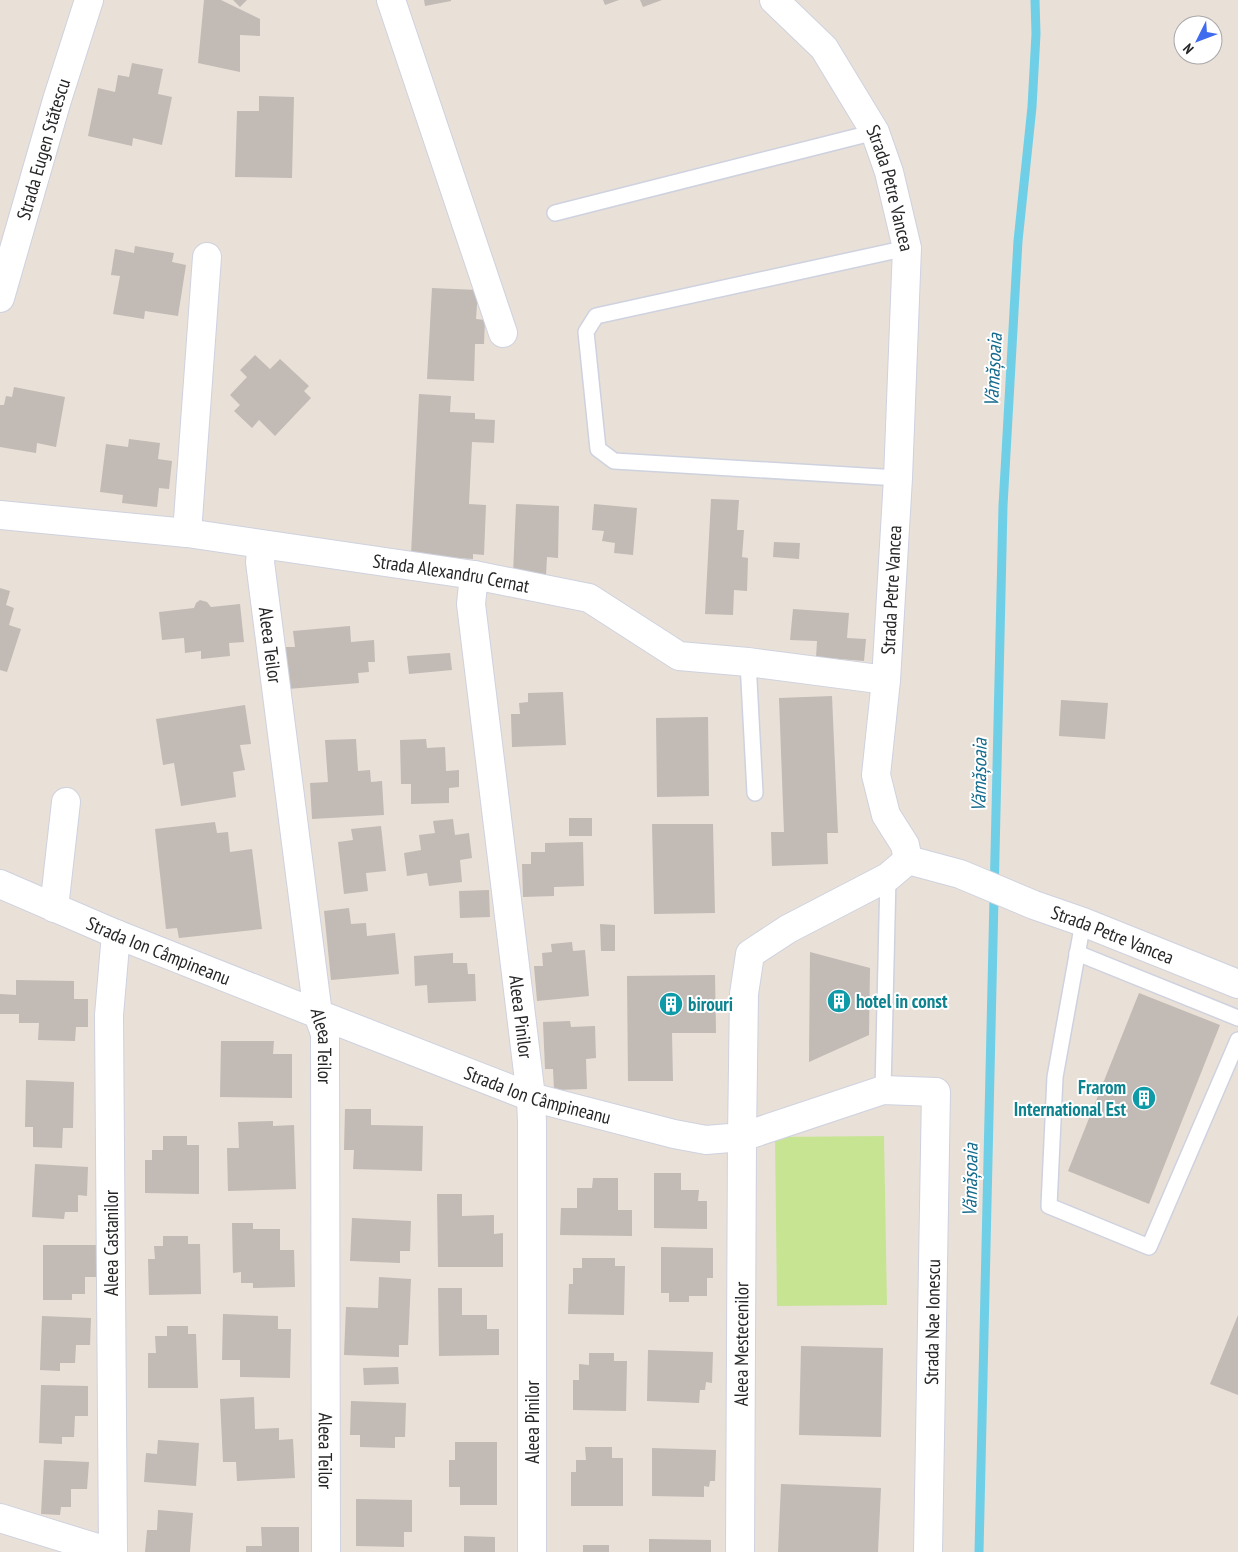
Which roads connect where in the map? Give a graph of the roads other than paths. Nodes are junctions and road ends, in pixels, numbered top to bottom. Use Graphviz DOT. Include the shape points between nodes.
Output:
graph roads {
  1 [pos="89,0"];
  2 [pos="392,0"];
  3 [pos="774,0"];
  4 [pos="875,132"];
  5 [pos="555,213"];
  6 [pos="907,248"];
  7 [pos="207,257"];
  8 [pos="0,298"];
  9 [pos="503,333"];
  10 [pos="898,478"];
  11 [pos="0,515"];
  12 [pos="187,533"];
  13 [pos="262,545"];
  14 [pos="474,575"];
  15 [pos="748,662"];
  16 [pos="886,680"];
  17 [pos="754,793"];
  18 [pos="66,802"];
  19 [pos="898,869"];
  20 [pos="0,884"];
  21 [pos="54,908"];
  22 [pos="1083,922"];
  23 [pos="116,934"];
  24 [pos="1077,953"];
  25 [pos="1238,984"];
  26 [pos="318,1014"];
  27 [pos="1238,1018"];
  28 [pos="1238,1040"];
  29 [pos="883,1090"];
  30 [pos="531,1097"];
  31 [pos="742,1137"];
  32 [pos="0,1518"];
  33 [pos="111,1552"];
  34 [pos="326,1552"];
  35 [pos="532,1552"];
  36 [pos="740,1552"];
  37 [pos="928,1552"];
  1 -- 8 [label="street, Strada Eugen Stătescu"];
  2 -- 9 [label="street"];
  3 -- 4 [label="street, Strada Petre Vancea" via="824,48"];
  4 -- 5 [label="lane"];
  4 -- 6 [label="street, Strada Petre Vancea" via="889,172"];
  6 -- 10 [label="street, Strada Petre Vancea"];
  6 -- 10 [label="lane" via="596,316 586,332 598,449 614,461"];
  7 -- 12 [label="street"];
  10 -- 16 [label="street, Strada Petre Vancea"];
  11 -- 12 [label="street, Strada Alexandru Cernat"];
  12 -- 13 [label="street, Strada Alexandru Cernat"];
  13 -- 14 [label="street, Strada Alexandru Cernat"];
  13 -- 26 [label="street, Aleea Teilor" via="260,562"];
  14 -- 15 [label="street, Strada Alexandru Cernat" via="589,598 679,656"];
  14 -- 30 [label="street, Aleea Pinilor" via="471,604"];
  15 -- 16 [label="street, Strada Alexandru Cernat"];
  15 -- 17 [label="lane"];
  16 -- 19 [label="street, Strada Petre Vancea" via="876,775 886,815 905,845"];
  18 -- 21 [label="street"];
  19 -- 22 [label="street, Strada Petre Vancea" via="960,874"];
  19 -- 29 [label="lane"];
  19 -- 31 [label="street" via="788,929 750,954 744,994"];
  20 -- 21 [label="street, Strada Ion Câmpineanu"];
  21 -- 23 [label="street, Strada Ion Câmpineanu"];
  22 -- 24 [label="lane"];
  22 -- 25 [label="street, Strada Petre Vancea"];
  23 -- 26 [label="street, Strada Ion Câmpineanu"];
  23 -- 33 [label="street, Aleea Castanilor" via="109,1015"];
  24 -- 27 [label="lane"];
  24 -- 28 [label="lane" via="1055,1078 1049,1206 1149,1246"];
  26 -- 30 [label="street, Strada Ion Câmpineanu"];
  26 -- 34 [label="street, Aleea Teilor" via="325,1034"];
  29 -- 31 [label="street, Strada Ion Câmpineanu"];
  29 -- 37 [label="street, Strada Nae Ionescu" via="936,1092"];
  30 -- 31 [label="street, Strada Ion Câmpineanu" via="674,1134 706,1140"];
  30 -- 35 [label="street, Aleea Pinilor"];
  31 -- 36 [label="street, Aleea Mestecenilor"];
  32 -- 33 [label="street"];
}
